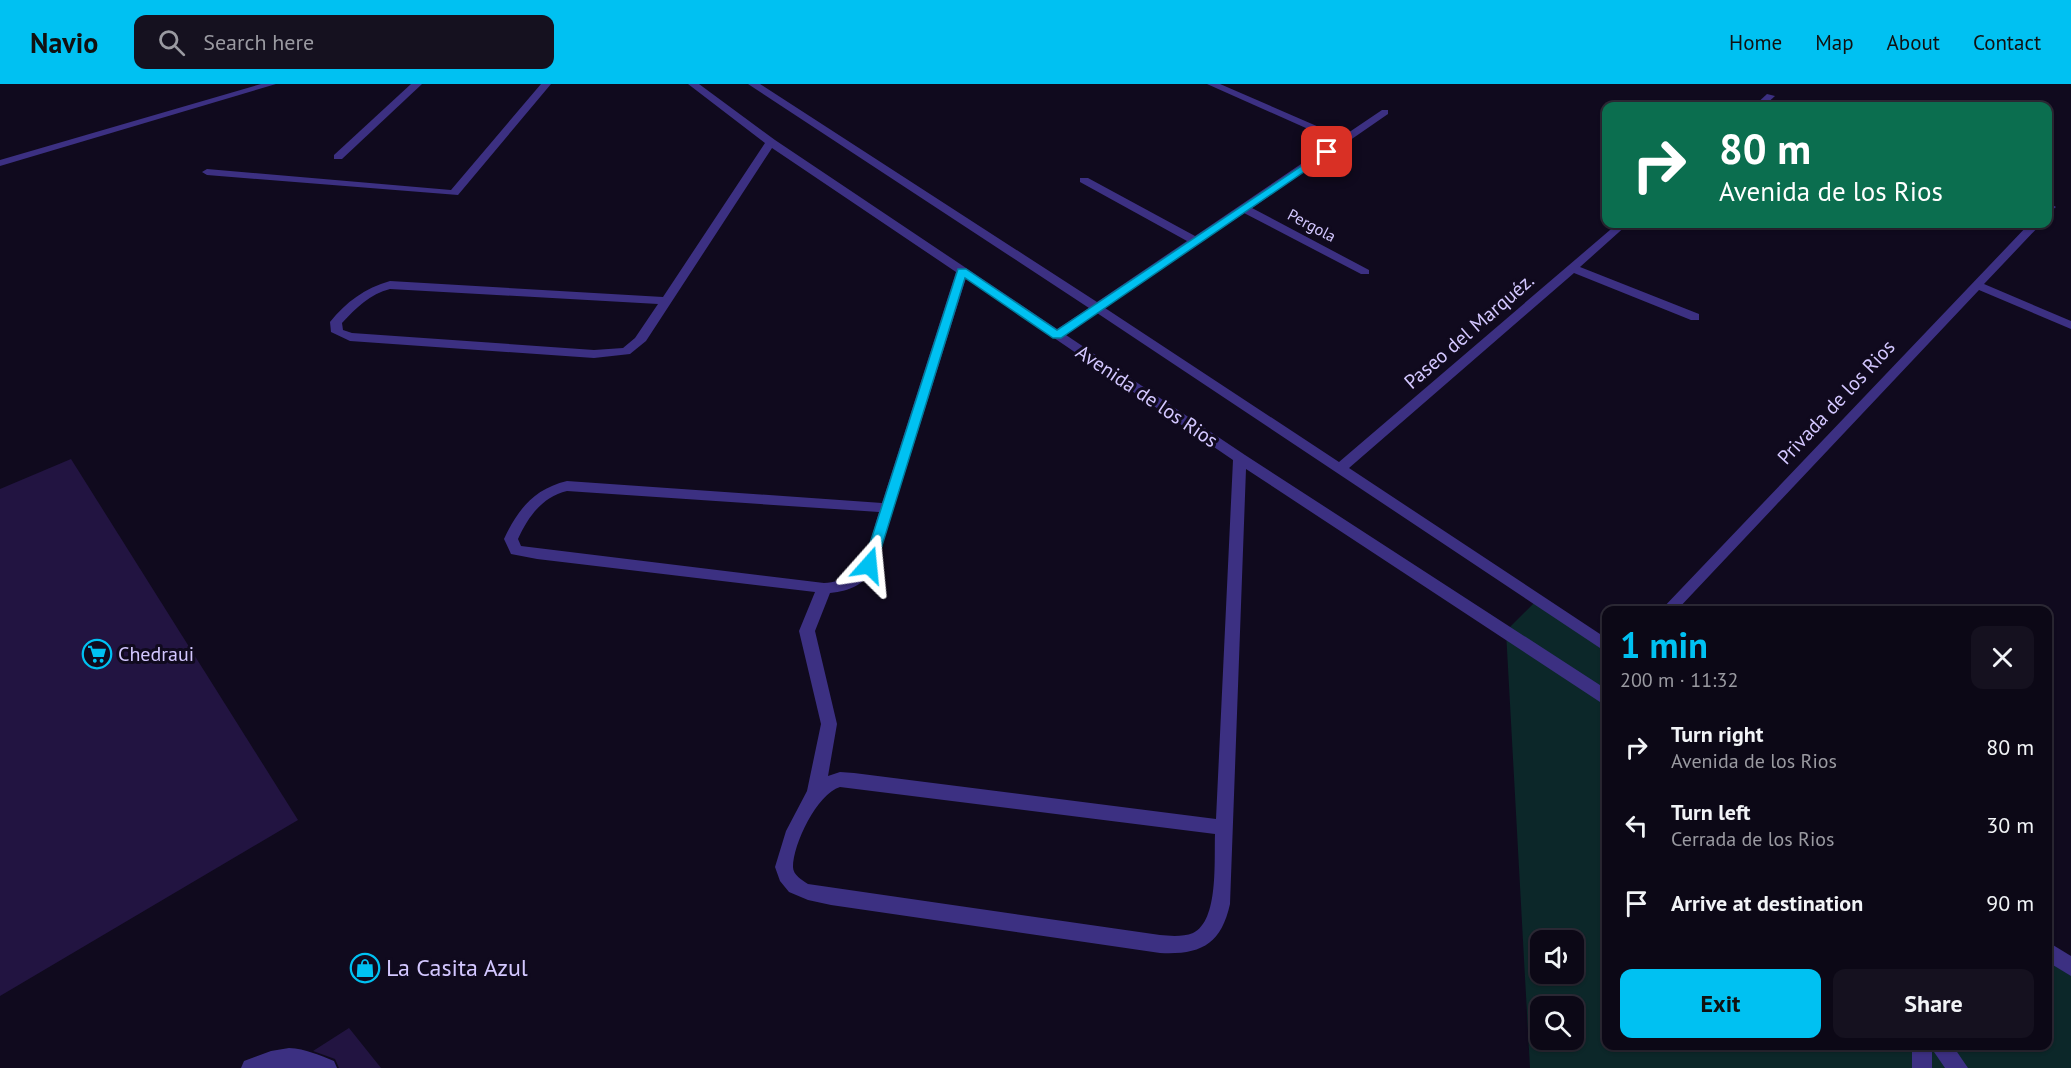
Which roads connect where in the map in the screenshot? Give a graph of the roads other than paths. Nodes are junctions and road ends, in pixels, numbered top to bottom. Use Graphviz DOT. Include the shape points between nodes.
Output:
graph roads {
  1 [pos="271,84"];
  2 [pos="417,84"];
  3 [pos="546,84"];
  4 [pos="693,84"];
  5 [pos="753,84"];
  6 [pos="1212,84"];
  7 [pos="1770,96"];
  8 [pos="1763,102"];
  9 [pos="1385,112"];
  10 [pos="1343,141"];
  11 [pos="771,142"];
  12 [pos="338,157"];
  13 [pos="0,163"];
  14 [pos="207,172"];
  15 [pos="1084,180"];
  16 [pos="1244,208"];
  17 [pos="1618,228"];
  18 [pos="2031,228"];
  19 [pos="1195,241"];
  20 [pos="1572,268"];
  21 [pos="962,271"];
  22 [pos="1365,272"];
  23 [pos="1976,285"];
  24 [pos="667,301"];
  25 [pos="1096,308"];
  26 [pos="1695,317"];
  27 [pos="2071,325"];
  28 [pos="1057,335"];
  29 [pos="1240,458"];
  30 [pos="1340,468"];
  31 [pos="887,508"];
  32 [pos="824,588"];
  33 [pos="1672,606"];
  34 [pos="1602,643"];
  35 [pos="1602,687"];
  36 [pos="816,791"];
  37 [pos="1224,828"];
  38 [pos="2052,954"];
  39 [pos="2071,967"];
  40 [pos="1922,1050"];
  41 [pos="1944,1050"];
  42 [pos="251,1068"];
  43 [pos="327,1068"];
  44 [pos="1922,1068"];
  45 [pos="1958,1068"];
  1 -- 13 [label="street"];
  2 -- 12 [label="street"];
  3 -- 14 [label="street" via="454,193"];
  4 -- 11 [label="street, Avenida de los Rios"];
  5 -- 25 [label="street"];
  6 -- 10 [label="street"];
  7 -- 8 [label="street"];
  9 -- 10 [label="street"];
  10 -- 16 [label="street"];
  11 -- 21 [label="street, Avenida de los Rios"];
  11 -- 24 [label="street"];
  15 -- 19 [label="street"];
  16 -- 19 [label="street"];
  16 -- 22 [label="street, Pergola"];
  17 -- 20 [label="street, Paseo del Marquéz."];
  18 -- 23 [label="street, Privada de los Rios"];
  19 -- 25 [label="street"];
  20 -- 26 [label="street"];
  20 -- 30 [label="street, Paseo del Marquéz."];
  21 -- 28 [label="street, Avenida de los Rios"];
  21 -- 31 [label="street"];
  23 -- 27 [label="street"];
  23 -- 33 [label="street, Privada de los Rios"];
  24 -- 24 [label="street" via="634,348 608,355 350,337 335,328 336,322 361,296 390,285"];
  25 -- 28 [label="street"];
  25 -- 30 [label="street"];
  28 -- 29 [label="street, Avenida de los Rios"];
  29 -- 35 [label="street, Avenida de los Rios"];
  29 -- 37 [label="street"];
  30 -- 34 [label="street"];
  31 -- 32 [label="street" via="865,573 844,586"];
  31 -- 32 [label="street" via="567,486 551,489 534,501 511,539 516,550 537,554"];
  32 -- 36 [label="street" via="807,631 829,724"];
  36 -- 37 [label="street" via="835,780 854,780"];
  36 -- 37 [label="street" via="787,854 784,867 792,886 831,897 1160,944 1189,943 1213,930 1221,904"];
  38 -- 39 [label="street"];
  40 -- 44 [label="street"];
  41 -- 45 [label="street"];
  42 -- 43 [label="street" via="295,1057"];
}
